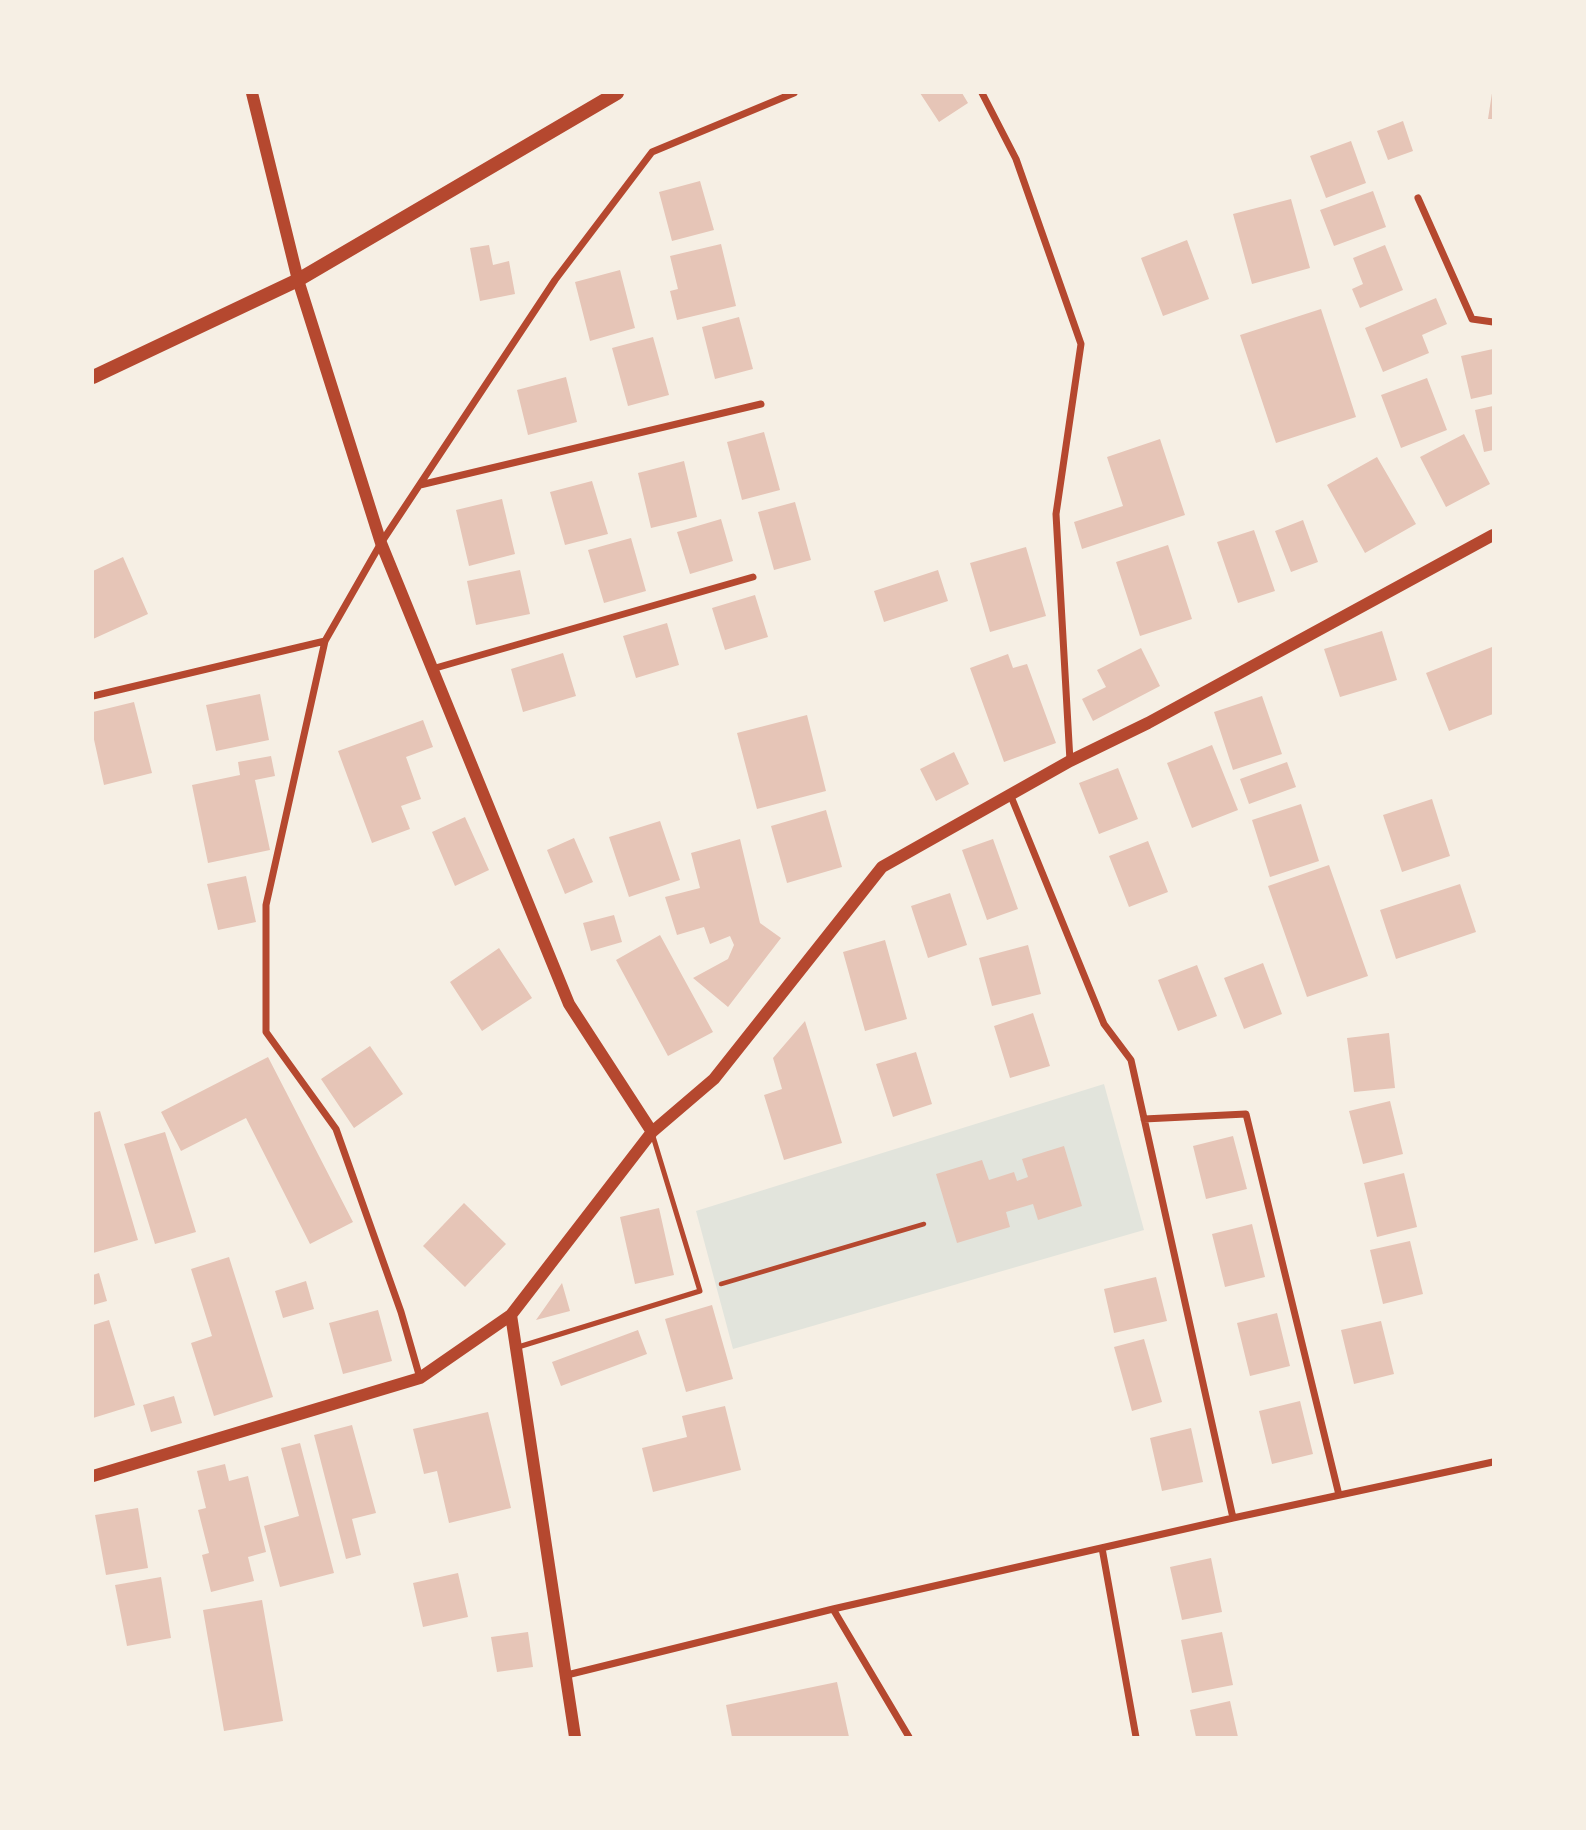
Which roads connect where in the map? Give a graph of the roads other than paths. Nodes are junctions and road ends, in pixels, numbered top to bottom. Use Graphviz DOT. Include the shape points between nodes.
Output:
graph roads {
  1 [pos="252,93"];
  2 [pos="617,93"];
  3 [pos="794,93"];
  4 [pos="982,93"];
  5 [pos="1419,198"];
  6 [pos="298,281"];
  7 [pos="1493,322"];
  8 [pos="93,377"];
  9 [pos="761,404"];
  10 [pos="420,485"];
  11 [pos="1493,535"];
  12 [pos="381,543"];
  13 [pos="753,577"];
  14 [pos="325,641"];
  15 [pos="432,669"];
  16 [pos="93,696"];
  17 [pos="1070,761"];
  18 [pos="1010,794"];
  19 [pos="1144,1119"];
  20 [pos="652,1132"];
  21 [pos="511,1315"];
  22 [pos="515,1348"];
  23 [pos="420,1378"];
  24 [pos="1493,1462"];
  25 [pos="93,1476"];
  26 [pos="1339,1495"];
  27 [pos="1233,1518"];
  28 [pos="1102,1548"];
  29 [pos="833,1609"];
  30 [pos="567,1675"];
  31 [pos="575,1737"];
  32 [pos="909,1737"];
  33 [pos="1136,1737"];
  1 -- 6 [label="street"];
  2 -- 6 [label="main road"];
  3 -- 10 [label="street" via="652,152 555,280"];
  4 -- 17 [label="street" via="1016,159 1081,344 1056,514"];
  5 -- 7 [label="street" via="1472,319"];
  6 -- 8 [label="main road"];
  6 -- 12 [label="street"];
  9 -- 10 [label="street"];
  10 -- 12 [label="street"];
  11 -- 17 [label="street"];
  12 -- 14 [label="street"];
  12 -- 15 [label="street"];
  13 -- 15 [label="street"];
  14 -- 16 [label="street"];
  14 -- 23 [label="street" via="267,905 266,1031 336,1129"];
  15 -- 20 [label="street" via="569,1004"];
  17 -- 18 [label="street"];
  18 -- 19 [label="street" via="1104,1024 1131,1060"];
  18 -- 20 [label="street" via="882,867 714,1079"];
  19 -- 26 [label="street" via="1247,1114"];
  19 -- 27 [label="street"];
  20 -- 21 [label="street"];
  20 -- 22 [label="lane" via="700,1290"];
  21 -- 22 [label="street"];
  21 -- 23 [label="street"];
  22 -- 30 [label="street"];
  23 -- 25 [label="street"];
  24 -- 26 [label="street"];
  26 -- 27 [label="street"];
  27 -- 28 [label="street"];
  28 -- 29 [label="street"];
  28 -- 33 [label="street"];
  29 -- 30 [label="street"];
  29 -- 32 [label="street"];
  30 -- 31 [label="street"];
}
